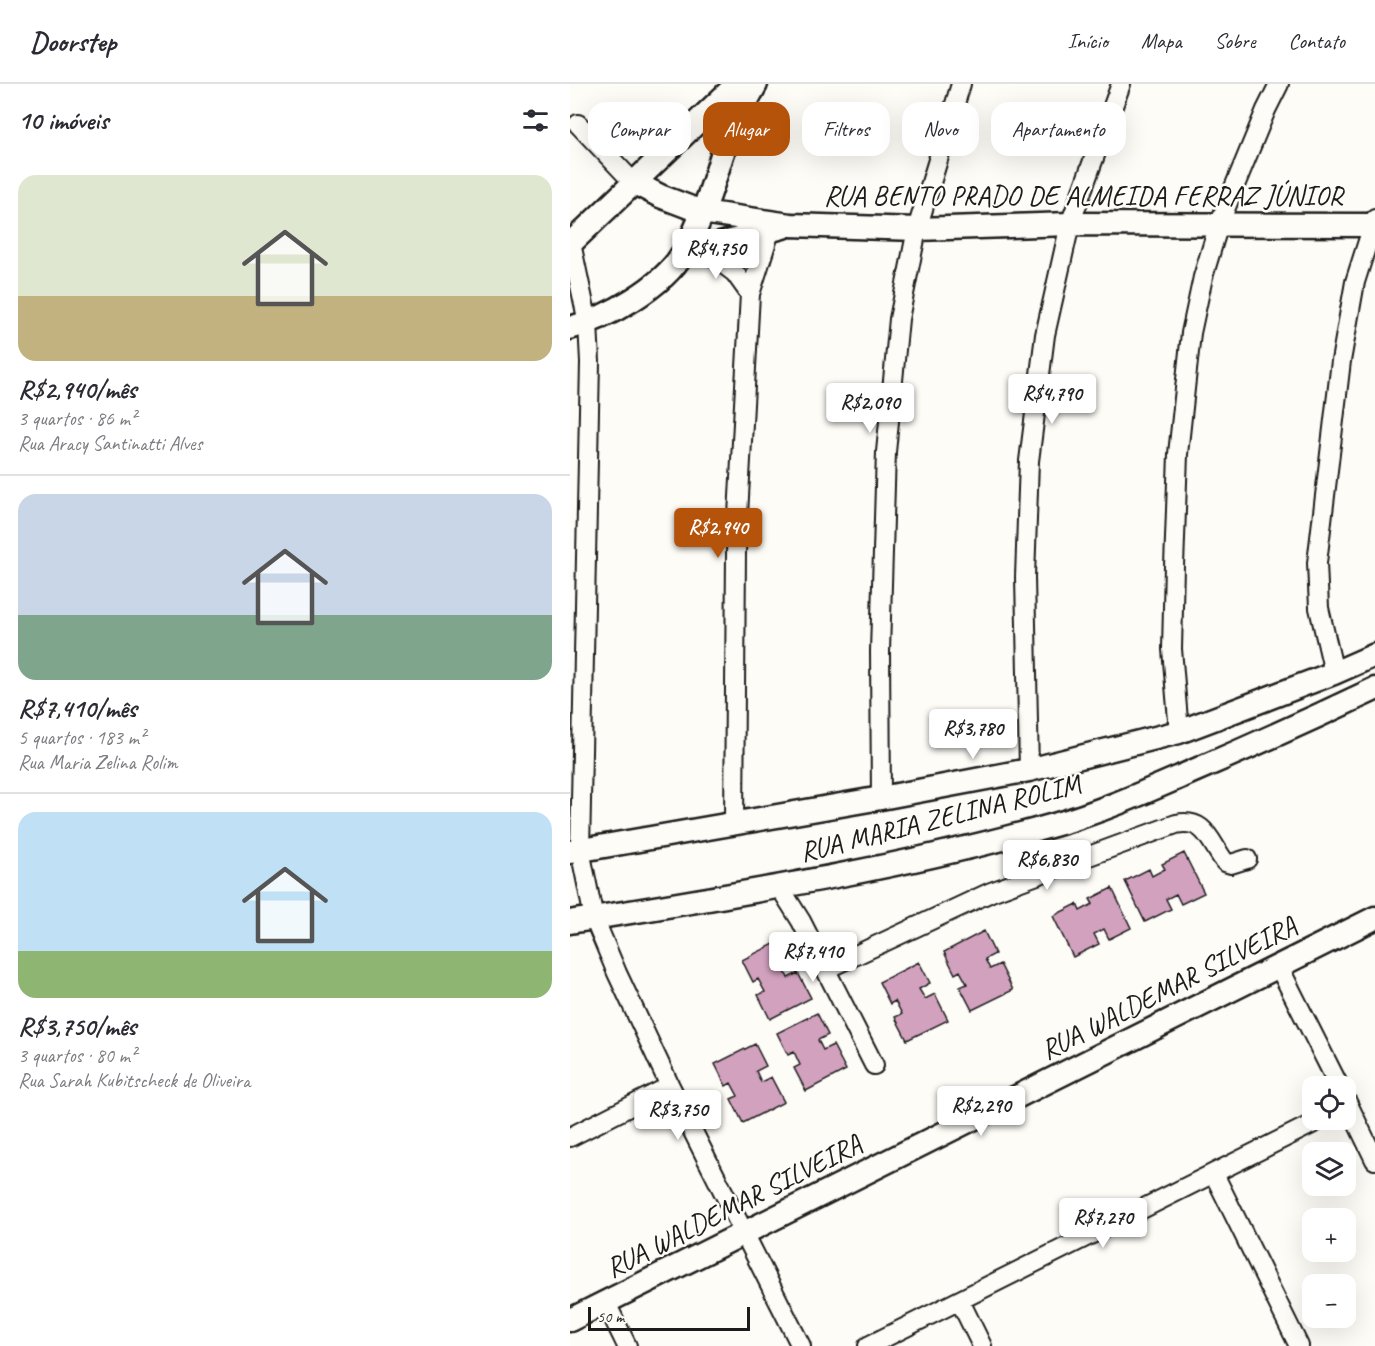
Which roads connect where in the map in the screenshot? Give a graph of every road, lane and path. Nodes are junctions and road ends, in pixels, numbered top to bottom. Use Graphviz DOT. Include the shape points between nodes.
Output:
graph roads {
  1 [pos="737,84"];
  2 [pos="756,84"];
  3 [pos="961,84"];
  4 [pos="1121,84"];
  5 [pos="1279,84"];
  6 [pos="578,123"];
  7 [pos="633,182"];
  8 [pos="702,212"];
  9 [pos="1374,223"];
  10 [pos="1070,224"];
  11 [pos="1220,224"];
  12 [pos="778,225"];
  13 [pos="917,229"];
  14 [pos="570,243"];
  15 [pos="693,251"];
  16 [pos="750,294"];
  17 [pos="579,326"];
  18 [pos="1375,655"];
  19 [pos="1334,673"];
  20 [pos="1375,689"];
  21 [pos="1179,732"];
  22 [pos="1029,770"];
  23 [pos="881,798"];
  24 [pos="734,824"];
  25 [pos="575,851"];
  26 [pos="1247,859"];
  27 [pos="779,886"];
  28 [pos="594,918"];
  29 [pos="1375,918"];
  30 [pos="570,922"];
  31 [pos="1278,965"];
  32 [pos="826,969"];
  33 [pos="874,1065"];
  34 [pos="1334,1076"];
  35 [pos="670,1086"];
  36 [pos="1356,1123"];
  37 [pos="1302,1129"];
  38 [pos="570,1137"];
  39 [pos="1375,1160"];
  40 [pos="1214,1174"];
  41 [pos="745,1232"];
  42 [pos="960,1301"];
  43 [pos="606,1303"];
  44 [pos="570,1320"];
  45 [pos="627,1346"];
  46 [pos="801,1346"];
  47 [pos="867,1346"];
  48 [pos="982,1346"];
  49 [pos="1299,1346"];
  1 -- 7 [label="street"];
  2 -- 8 [label="street" via="734,124"];
  3 -- 13 [label="street"];
  4 -- 10 [label="street"];
  5 -- 11 [label="street"];
  6 -- 7 [label="street, RUA BENTO PRADO DE ALMEIDA FERRAZ JÚNIOR"];
  7 -- 8 [label="street, RUA BENTO PRADO DE ALMEIDA FERRAZ JÚNIOR"];
  7 -- 14 [label="street"];
  8 -- 12 [label="street, RUA BENTO PRADO DE ALMEIDA FERRAZ JÚNIOR"];
  8 -- 15 [label="street"];
  9 -- 11 [label="street, RUA BENTO PRADO DE ALMEIDA FERRAZ JÚNIOR"];
  9 -- 19 [label="street" via="1355,282 1341,362 1317,563 1319,608"];
  10 -- 11 [label="street, RUA BENTO PRADO DE ALMEIDA FERRAZ JÚNIOR"];
  10 -- 13 [label="street, RUA BENTO PRADO DE ALMEIDA FERRAZ JÚNIOR"];
  10 -- 22 [label="street" via="1045,335 1029,461 1025,578"];
  11 -- 21 [label="street" via="1191,333 1178,454 1172,649"];
  12 -- 13 [label="street, RUA BENTO PRADO DE ALMEIDA FERRAZ JÚNIOR"];
  12 -- 15 [label="street, RUA BENTO PRADO DE ALMEIDA FERRAZ JÚNIOR"];
  12 -- 16 [label="street"];
  13 -- 23 [label="street" via="899,319 886,452 880,651"];
  14 -- 17 [label="street"];
  15 -- 16 [label="street" via="735,273"];
  15 -- 17 [label="street" via="650,288"];
  16 -- 24 [label="street" via="736,552"];
  17 -- 25 [label="street" via="590,362"];
  18 -- 19 [label="street"];
  19 -- 21 [label="street"];
  20 -- 27 [label="street, RUA MARIA ZELINA ROLIM" via="1127,800 1055,825 929,856"];
  21 -- 22 [label="street"];
  22 -- 23 [label="street"];
  23 -- 24 [label="street"];
  24 -- 25 [label="street"];
  25 -- 28 [label="street"];
  26 -- 32 [label="street" via="1225,862 1201,827 1194,823 1176,824 991,892"];
  27 -- 28 [label="street, RUA MARIA ZELINA ROLIM"];
  27 -- 32 [label="street"];
  28 -- 30 [label="street, RUA MARIA ZELINA ROLIM"];
  28 -- 35 [label="street"];
  29 -- 31 [label="street, RUA WALDEMAR SILVEIRA"];
  31 -- 34 [label="street"];
  31 -- 41 [label="street, RUA WALDEMAR SILVEIRA"];
  32 -- 33 [label="street"];
  35 -- 38 [label="street"];
  35 -- 41 [label="street"];
  36 -- 39 [label="street"];
  37 -- 40 [label="street"];
  40 -- 42 [label="street"];
  40 -- 49 [label="street"];
  41 -- 43 [label="street, RUA WALDEMAR SILVEIRA"];
  41 -- 46 [label="street"];
  42 -- 47 [label="street"];
  42 -- 48 [label="street"];
  43 -- 44 [label="street, RUA WALDEMAR SILVEIRA"];
  43 -- 45 [label="street"];
}
